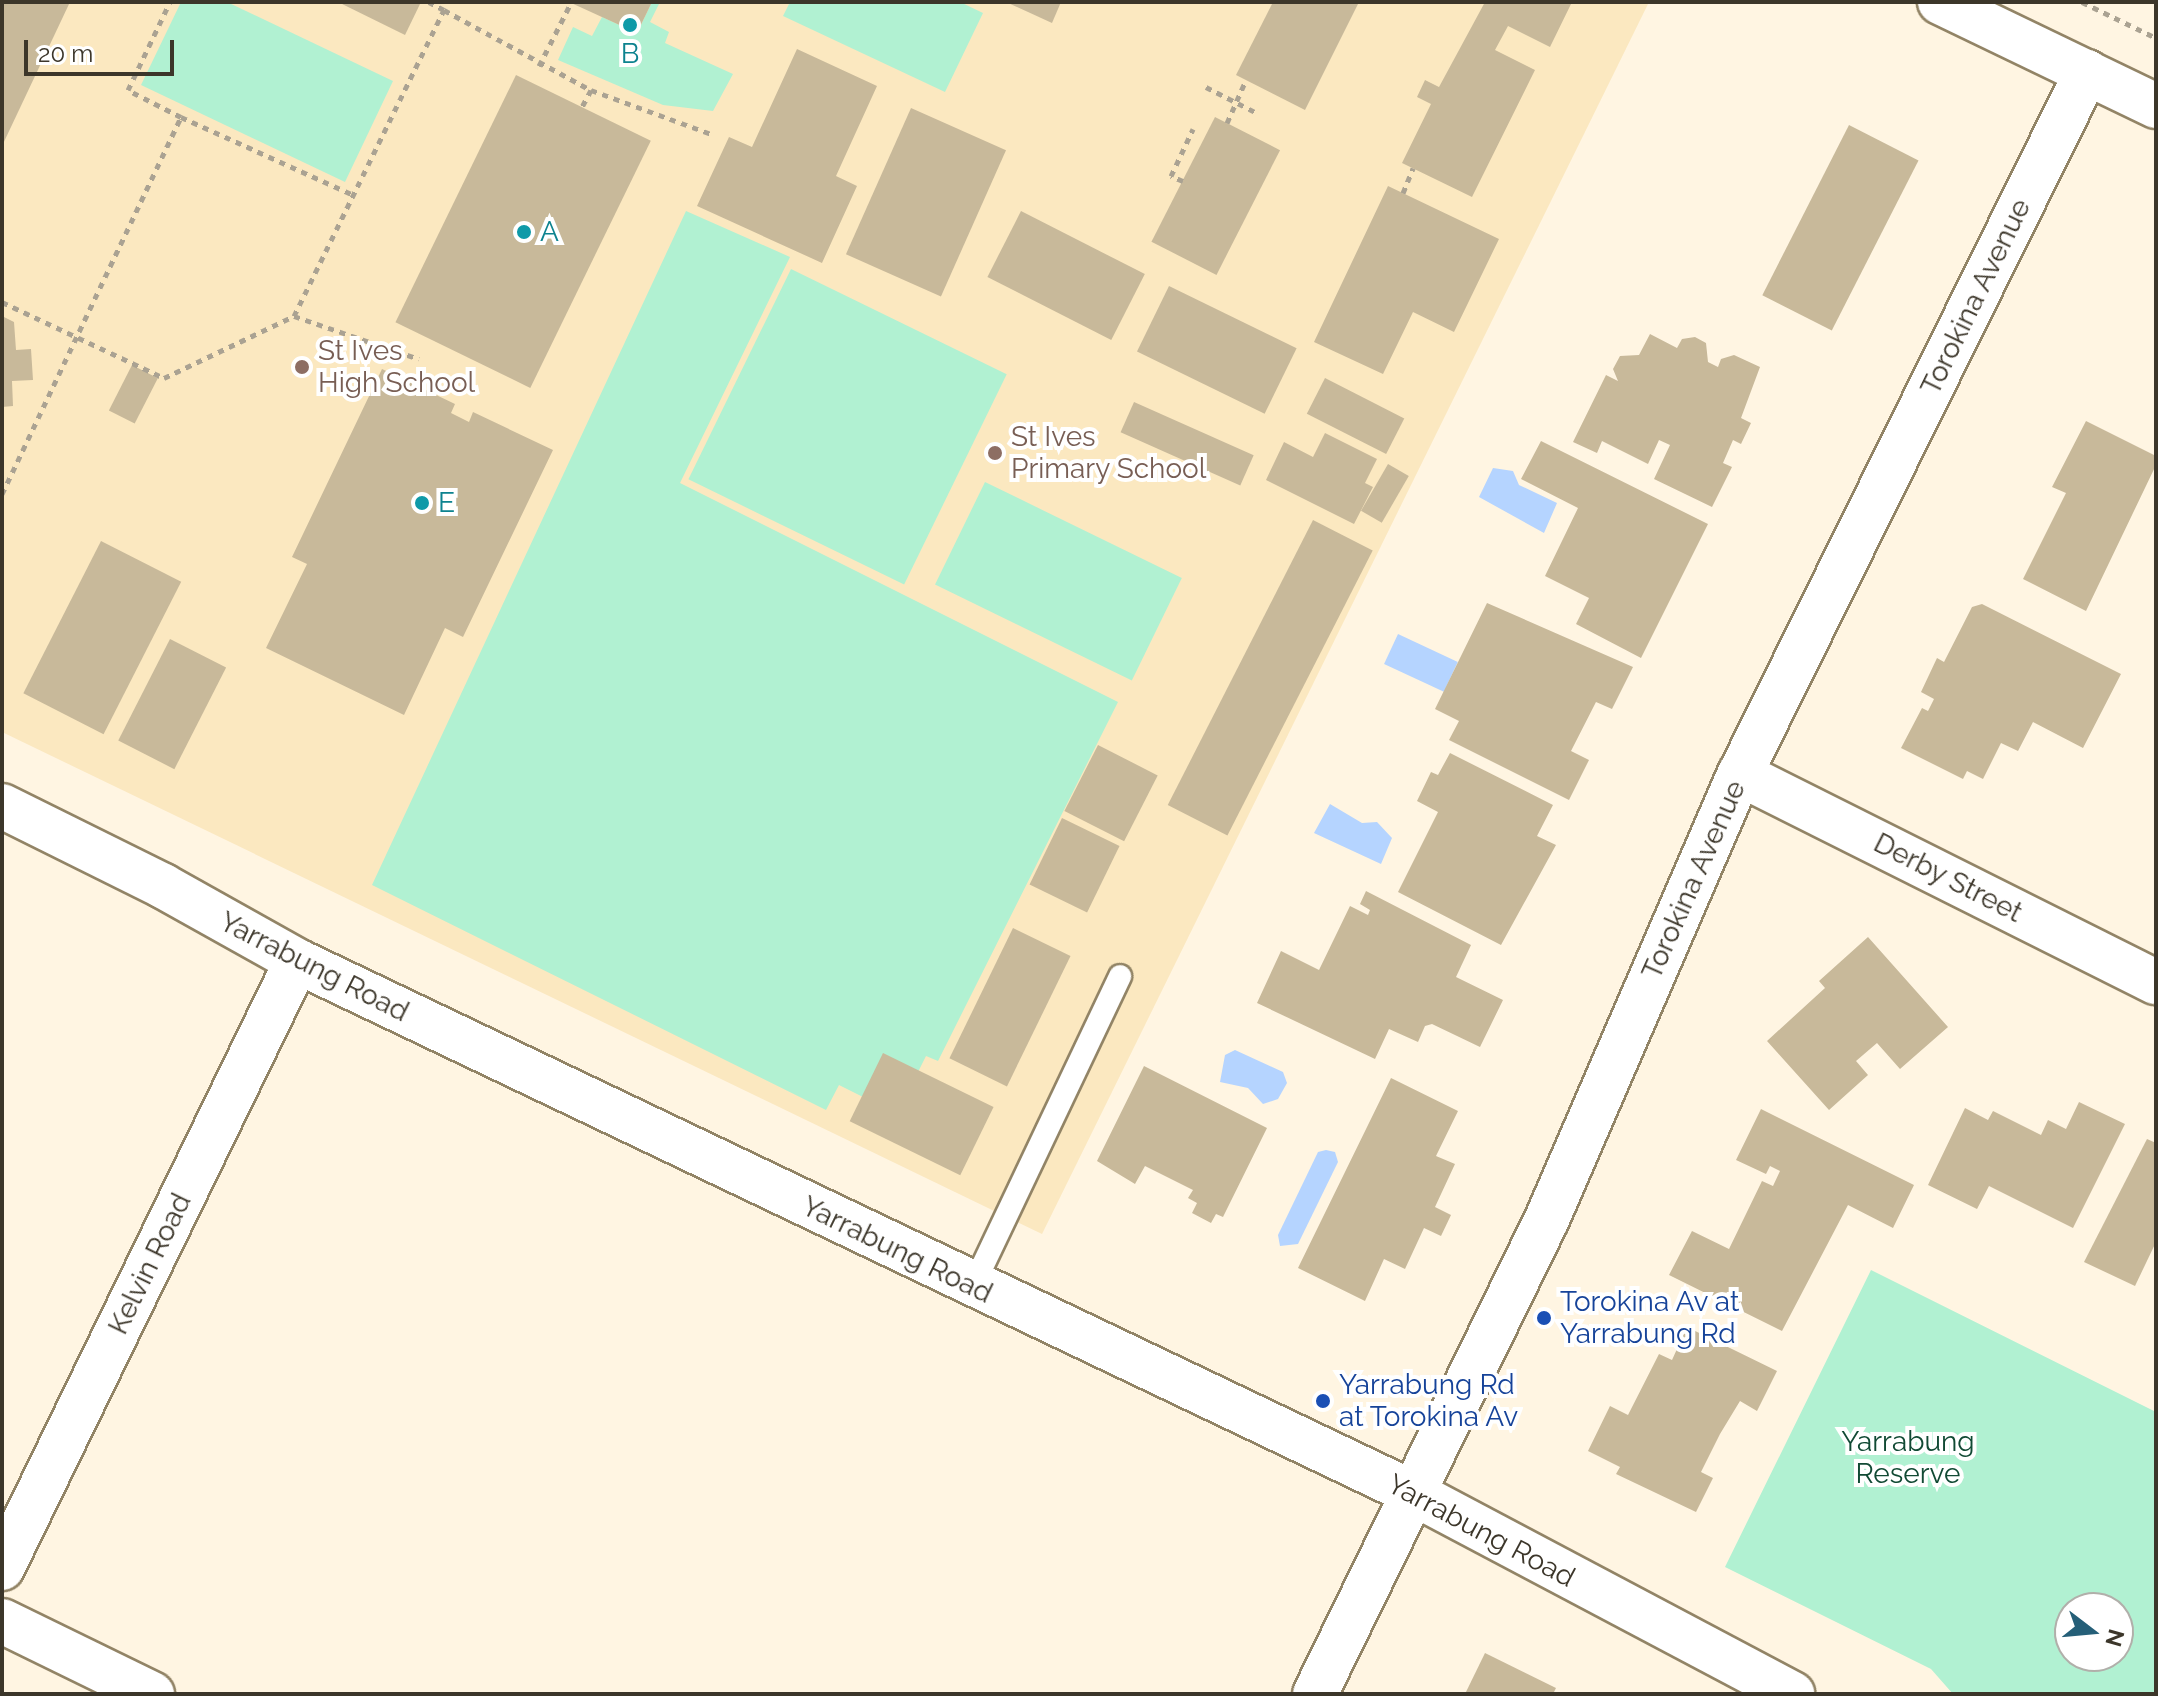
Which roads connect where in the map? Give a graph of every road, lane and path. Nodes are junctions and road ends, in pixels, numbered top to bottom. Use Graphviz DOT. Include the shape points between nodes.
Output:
graph roads {
  1 [pos="170,2"];
  2 [pos="429,2"];
  3 [pos="1940,2"];
  4 [pos="2082,2"];
  5 [pos="571,3"];
  6 [pos="444,10"];
  7 [pos="2156,38"];
  8 [pos="539,66"];
  9 [pos="2087,72"];
  10 [pos="1246,80"];
  11 [pos="1206,87"];
  12 [pos="591,90"];
  13 [pos="1236,102"];
  14 [pos="2156,106"];
  15 [pos="582,107"];
  16 [pos="1257,113"];
  17 [pos="181,117"];
  18 [pos="1227,123"];
  19 [pos="1193,129"];
  20 [pos="711,134"];
  21 [pos="1413,168"];
  22 [pos="1183,181"];
  23 [pos="1403,193"];
  24 [pos="354,195"];
  25 [pos="2,302"];
  26 [pos="294,316"];
  27 [pos="77,335"];
  28 [pos="419,359"];
  29 [pos="2,494"];
  30 [pos="1740,774"];
  31 [pos="2,806"];
  32 [pos="297,961"];
  33 [pos="1120,976"];
  34 [pos="2156,982"];
  35 [pos="973,1286"];
  36 [pos="1415,1494"];
  37 [pos="2,1568"];
  38 [pos="2,1621"];
  39 [pos="152,1694"];
  40 [pos="1315,1694"];
  41 [pos="1792,1694"];
  1 -- 17 [label="path" via="128,90"];
  2 -- 6 [label="path"];
  3 -- 9 [label="street"];
  4 -- 7 [label="path"];
  5 -- 8 [label="path"];
  6 -- 8 [label="path"];
  6 -- 24 [label="path"];
  8 -- 12 [label="path"];
  9 -- 14 [label="street"];
  9 -- 30 [label="street, Torokina Avenue"];
  10 -- 13 [label="path"];
  11 -- 13 [label="path"];
  12 -- 15 [label="path"];
  12 -- 20 [label="path"];
  13 -- 16 [label="path"];
  13 -- 18 [label="path"];
  17 -- 24 [label="path"];
  17 -- 27 [label="path"];
  19 -- 22 [label="path" via="1171,176"];
  21 -- 23 [label="path"];
  24 -- 26 [label="path"];
  25 -- 27 [label="path"];
  26 -- 27 [label="path" via="164,378"];
  26 -- 28 [label="path"];
  27 -- 29 [label="path"];
  30 -- 34 [label="street, Derby Street"];
  30 -- 36 [label="street, Torokina Avenue" via="1547,1219"];
  31 -- 32 [label="street, Yarrabung Road" via="163,886"];
  32 -- 35 [label="street, Yarrabung Road"];
  32 -- 37 [label="street, Kelvin Road"];
  33 -- 35 [label="lane"];
  35 -- 36 [label="street, Yarrabung Road"];
  36 -- 40 [label="street, Torokina Avenue"];
  36 -- 41 [label="street, Yarrabung Road"];
  38 -- 39 [label="street"];
}
